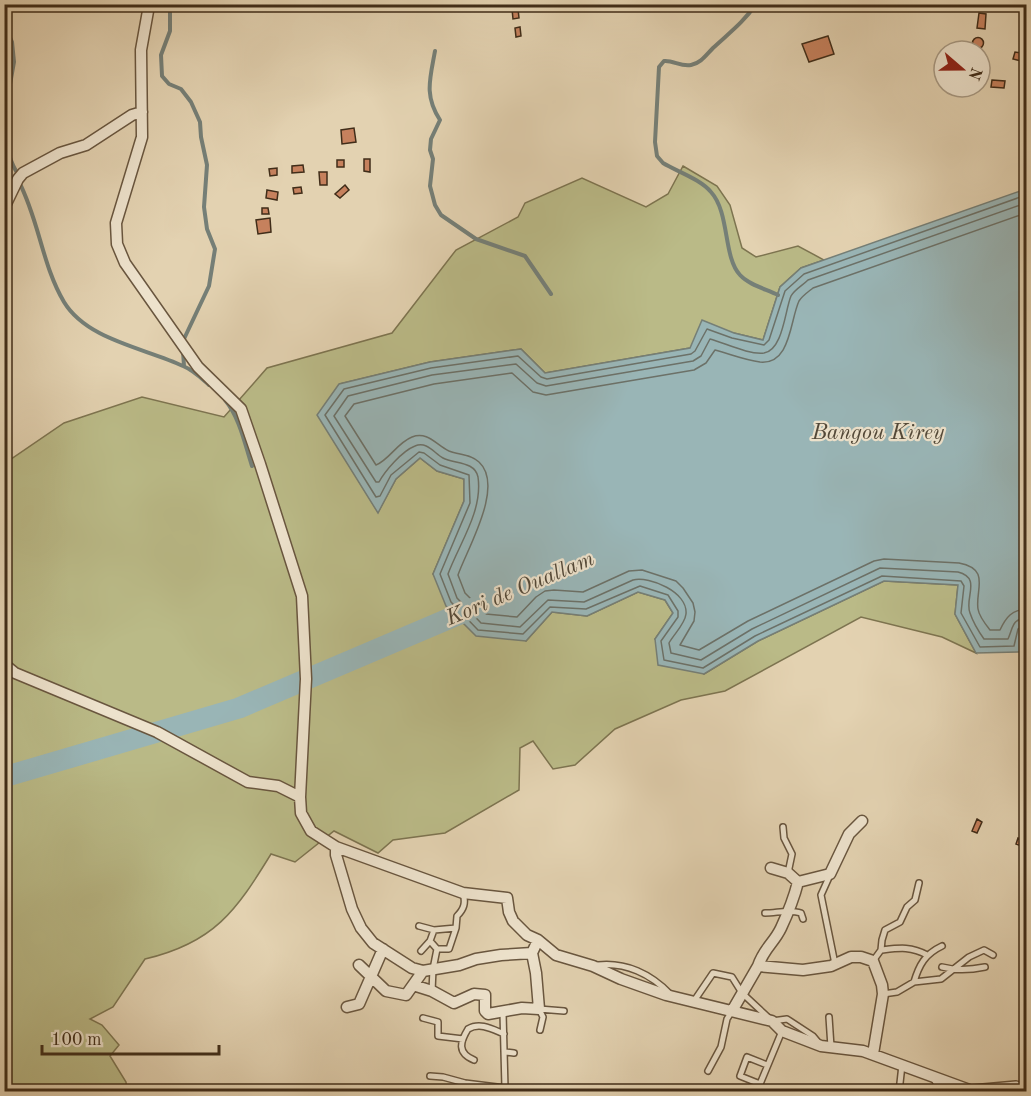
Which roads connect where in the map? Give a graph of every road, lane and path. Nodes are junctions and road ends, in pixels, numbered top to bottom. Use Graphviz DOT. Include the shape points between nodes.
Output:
graph roads {
  1 [pos="147,4"];
  2 [pos="142,112"];
  3 [pos="4,208"];
  4 [pos="4,664"];
  5 [pos="300,797"];
  6 [pos="862,821"];
  7 [pos="783,827"];
  8 [pos="336,847"];
  9 [pos="771,868"];
  10 [pos="788,873"];
  11 [pos="830,874"];
  12 [pos="798,882"];
  13 [pos="919,883"];
  14 [pos="463,893"];
  15 [pos="787,911"];
  16 [pos="765,912"];
  17 [pos="803,919"];
  18 [pos="419,926"];
  19 [pos="456,928"];
  20 [pos="434,930"];
  21 [pos="538,940"];
  22 [pos="430,941"];
  23 [pos="942,946"];
  24 [pos="383,949"];
  25 [pos="437,949"];
  26 [pos="881,950"];
  27 [pos="421,951"];
  28 [pos="532,953"];
  29 [pos="927,955"];
  30 [pos="993,955"];
  31 [pos="873,961"];
  32 [pos="835,964"];
  33 [pos="359,965"];
  34 [pos="758,966"];
  35 [pos="942,967"];
  36 [pos="985,967"];
  37 [pos="428,970"];
  38 [pos="954,970"];
  39 [pos="370,976"];
  40 [pos="914,982"];
  41 [pos="413,985"];
  42 [pos="432,991"];
  43 [pos="742,993"];
  44 [pos="883,994"];
  45 [pos="693,1002"];
  46 [pos="347,1007"];
  47 [pos="539,1009"];
  48 [pos="564,1011"];
  49 [pos="732,1011"];
  50 [pos="503,1013"];
  51 [pos="829,1017"];
  52 [pos="423,1018"];
  53 [pos="772,1021"];
  54 [pos="540,1030"];
  55 [pos="782,1031"];
  56 [pos="504,1034"];
  57 [pos="463,1039"];
  58 [pos="826,1047"];
  59 [pos="505,1052"];
  60 [pos="514,1053"];
  61 [pos="873,1054"];
  62 [pos="474,1060"];
  63 [pos="902,1064"];
  64 [pos="767,1065"];
  65 [pos="708,1071"];
  66 [pos="932,1075"];
  67 [pos="430,1076"];
  68 [pos="1026,1087"];
  69 [pos="488,1089"];
  70 [pos="971,1090"];
  71 [pos="899,1092"];
  72 [pos="941,1092"];
  1 -- 2 [label="street" via="141,50"];
  2 -- 3 [label="street" via="86,145 52,156 23,173"];
  2 -- 5 [label="street" via="142,137 116,223 117,244 125,262 193,360 241,409 245,420 302,596 306,679"];
  4 -- 5 [label="street" via="15,673 157,732 248,782 278,786"];
  5 -- 8 [label="street" via="301,813 312,831"];
  6 -- 11 [label="street" via="849,834"];
  7 -- 10 [label="lane" via="792,854"];
  8 -- 14 [label="street"];
  8 -- 24 [label="street" via="352,909 361,928"];
  9 -- 10 [label="street"];
  10 -- 12 [label="street"];
  11 -- 12 [label="street"];
  11 -- 32 [label="lane" via="821,895"];
  12 -- 15 [label="street"];
  13 -- 26 [label="lane" via="915,900 900,922 885,930"];
  14 -- 19 [label="lane" via="466,901 457,916"];
  14 -- 21 [label="street" via="507,898 513,921"];
  15 -- 16 [label="lane"];
  15 -- 17 [label="lane" via="801,913"];
  15 -- 34 [label="street" via="781,929 763,952"];
  18 -- 20 [label="lane"];
  19 -- 20 [label="lane"];
  19 -- 25 [label="lane" via="449,949"];
  20 -- 22 [label="lane"];
  21 -- 28 [label="street"];
  21 -- 45 [label="street" via="556,955"];
  22 -- 25 [label="lane"];
  22 -- 27 [label="lane"];
  23 -- 29 [label="lane"];
  24 -- 37 [label="street" via="412,968"];
  24 -- 39 [label="street"];
  25 -- 37 [label="lane"];
  26 -- 29 [label="lane" via="908,947"];
  26 -- 31 [label="lane"];
  28 -- 37 [label="street" via="476,958"];
  28 -- 47 [label="street"];
  29 -- 40 [label="lane"];
  30 -- 38 [label="lane" via="984,950"];
  31 -- 32 [label="street" via="851,957"];
  31 -- 44 [label="street"];
  32 -- 34 [label="street" via="804,970"];
  33 -- 39 [label="street"];
  34 -- 43 [label="street"];
  35 -- 38 [label="lane"];
  36 -- 38 [label="lane"];
  37 -- 41 [label="street"];
  37 -- 42 [label="lane"];
  38 -- 40 [label="lane" via="941,979"];
  39 -- 41 [label="street" via="386,991 406,995"];
  39 -- 46 [label="street" via="359,1004"];
  40 -- 44 [label="lane" via="897,992"];
  41 -- 42 [label="street"];
  42 -- 50 [label="street" via="454,1003 474,994 485,995 485,1011"];
  43 -- 45 [label="lane" via="732,977 713,973"];
  43 -- 49 [label="street"];
  43 -- 53 [label="lane"];
  44 -- 61 [label="street"];
  45 -- 49 [label="street"];
  47 -- 48 [label="lane"];
  47 -- 50 [label="street"];
  47 -- 54 [label="lane" via="543,1017"];
  49 -- 53 [label="street"];
  49 -- 65 [label="lane" via="721,1047"];
  50 -- 56 [label="lane"];
  51 -- 58 [label="lane"];
  52 -- 57 [label="lane" via="438,1022 438,1036"];
  53 -- 55 [label="street"];
  53 -- 58 [label="lane" via="787,1019"];
  55 -- 58 [label="street"];
  55 -- 64 [label="lane"];
  56 -- 57 [label="lane" via="477,1026 468,1029"];
  56 -- 59 [label="lane"];
  57 -- 62 [label="lane" via="463,1055"];
  58 -- 61 [label="street"];
  59 -- 60 [label="lane"];
  59 -- 69 [label="lane" via="505,1088"];
  61 -- 63 [label="street"];
  63 -- 66 [label="street"];
  63 -- 71 [label="lane"];
  64 -- 64 [label="lane" via="760,1084 740,1076 747,1057"];
  66 -- 70 [label="street"];
  66 -- 72 [label="lane"];
  67 -- 69 [label="lane"];
  68 -- 70 [label="lane" via="1016,1084"];
}
